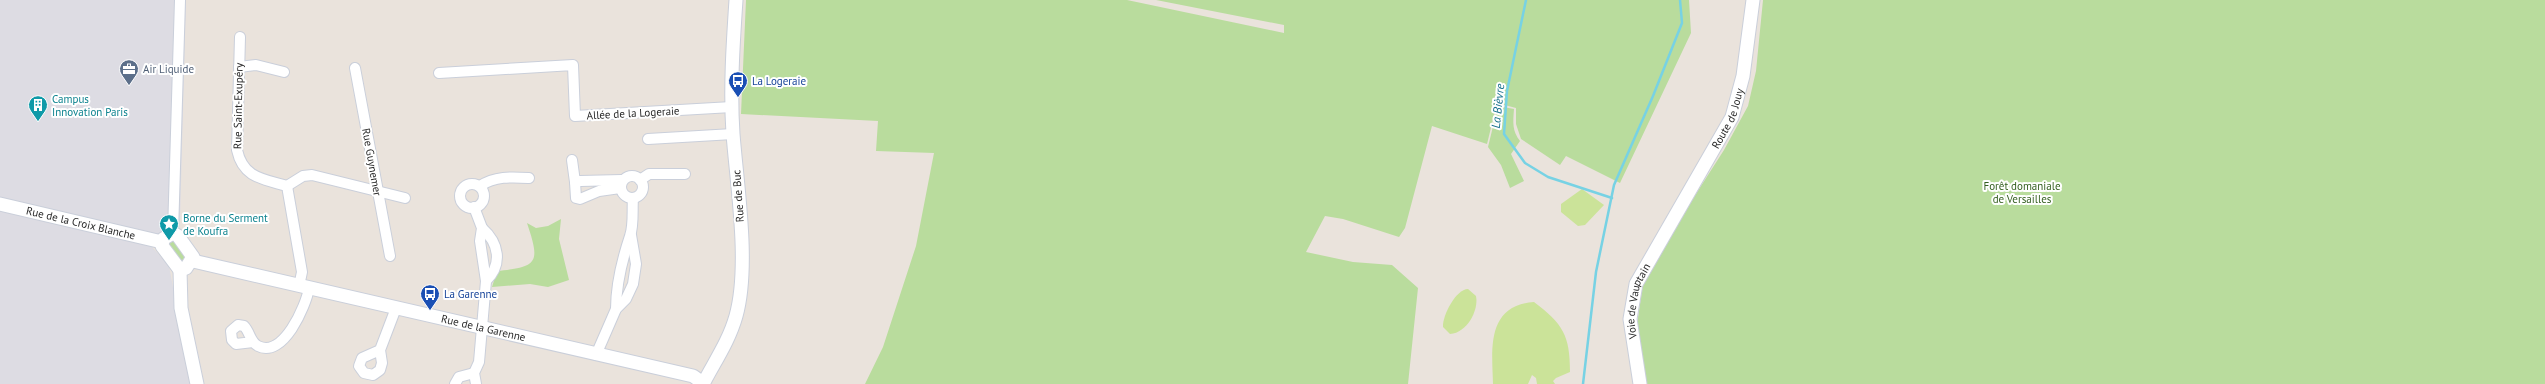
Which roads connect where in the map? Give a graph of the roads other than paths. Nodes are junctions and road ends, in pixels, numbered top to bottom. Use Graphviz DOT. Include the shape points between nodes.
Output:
graph roads {
  1 [pos="170,0"];
  2 [pos="180,0"];
  3 [pos="736,0"];
  4 [pos="1753,0"];
  5 [pos="240,37"];
  6 [pos="239,67"];
  7 [pos="355,68"];
  8 [pos="284,72"];
  9 [pos="439,73"];
  10 [pos="732,107"];
  11 [pos="733,134"];
  12 [pos="648,139"];
  13 [pos="572,160"];
  14 [pos="686,174"];
  15 [pos="529,178"];
  16 [pos="640,180"];
  17 [pos="575,182"];
  18 [pos="621,184"];
  19 [pos="287,186"];
  20 [pos="480,186"];
  21 [pos="377,191"];
  22 [pos="405,198"];
  23 [pos="633,198"];
  24 [pos="0,204"];
  25 [pos="474,207"];
  26 [pos="1669,224"];
  27 [pos="482,228"];
  28 [pos="173,233"];
  29 [pos="631,235"];
  30 [pos="162,242"];
  31 [pos="390,256"];
  32 [pos="192,261"];
  33 [pos="180,270"];
  34 [pos="486,281"];
  35 [pos="304,287"];
  36 [pos="396,308"];
  37 [pos="616,309"];
  38 [pos="481,329"];
  39 [pos="253,342"];
  40 [pos="380,350"];
  41 [pos="596,355"];
  42 [pos="474,373"];
  43 [pos="197,384"];
  44 [pos="455,384"];
  45 [pos="476,384"];
  46 [pos="703,384"];
  47 [pos="1640,384"];
  1 -- 2 [label="street"];
  2 -- 28 [label="street"];
  3 -- 10 [label="street, Rue de Buc"];
  4 -- 26 [label="street, Route de Jouy" via="1744,76 1732,117"];
  5 -- 6 [label="street, Rue Saint-Exupéry"];
  6 -- 8 [label="street" via="256,65"];
  6 -- 19 [label="street, Rue Saint-Exupéry" via="239,162 245,170 258,178"];
  7 -- 21 [label="street, Rue Guynemer"];
  9 -- 10 [label="street, Allée de la Logeraie" via="573,65 575,116"];
  10 -- 11 [label="street, Rue de Buc"];
  11 -- 12 [label="street"];
  11 -- 46 [label="street, Rue de Buc" via="741,237 740,292 736,315 725,344"];
  13 -- 17 [label="street"];
  14 -- 16 [label="street" via="649,174"];
  15 -- 20 [label="street" via="505,176"];
  16 -- 18 [label="street" via="631,175"];
  16 -- 23 [label="street" via="643,190"];
  17 -- 18 [label="street"];
  17 -- 18 [label="street" via="576,198 580,199"];
  18 -- 23 [label="street" via="626,197"];
  19 -- 21 [label="street" via="303,176 312,175"];
  19 -- 35 [label="street"];
  20 -- 25 [label="street" via="484,197 481,204"];
  20 -- 25 [label="street" via="468,184 461,193 464,204"];
  21 -- 22 [label="street"];
  21 -- 31 [label="street, Rue Guynemer"];
  23 -- 29 [label="street"];
  24 -- 30 [label="street, Rue de la Croix Blanche"];
  25 -- 27 [label="street"];
  26 -- 47 [label="street, Voie de Vauptain" via="1636,284 1630,319"];
  27 -- 34 [label="street" via="480,242"];
  27 -- 34 [label="street" via="491,237 496,248 497,261 494,273"];
  28 -- 30 [label="street"];
  28 -- 32 [label="street" via="193,257"];
  29 -- 37 [label="street" via="626,244 616,292"];
  29 -- 37 [label="street" via="636,264 633,284 626,299"];
  30 -- 33 [label="street" via="162,246"];
  32 -- 33 [label="street"];
  32 -- 35 [label="street, Rue de la Garenne"];
  33 -- 43 [label="street" via="181,308"];
  34 -- 38 [label="street"];
  35 -- 36 [label="street, Rue de la Garenne"];
  35 -- 39 [label="street" via="306,302 283,341 268,348"];
  36 -- 38 [label="street, Rue de la Garenne"];
  36 -- 40 [label="street"];
  37 -- 41 [label="street"];
  38 -- 41 [label="street, Rue de la Garenne"];
  38 -- 42 [label="street" via="479,362"];
  40 -- 40 [label="street" via="381,376 359,372 362,358"];
  41 -- 46 [label="street, Rue de la Garenne" via="692,376"];
  42 -- 44 [label="street" via="459,377"];
  42 -- 45 [label="street"];
}
